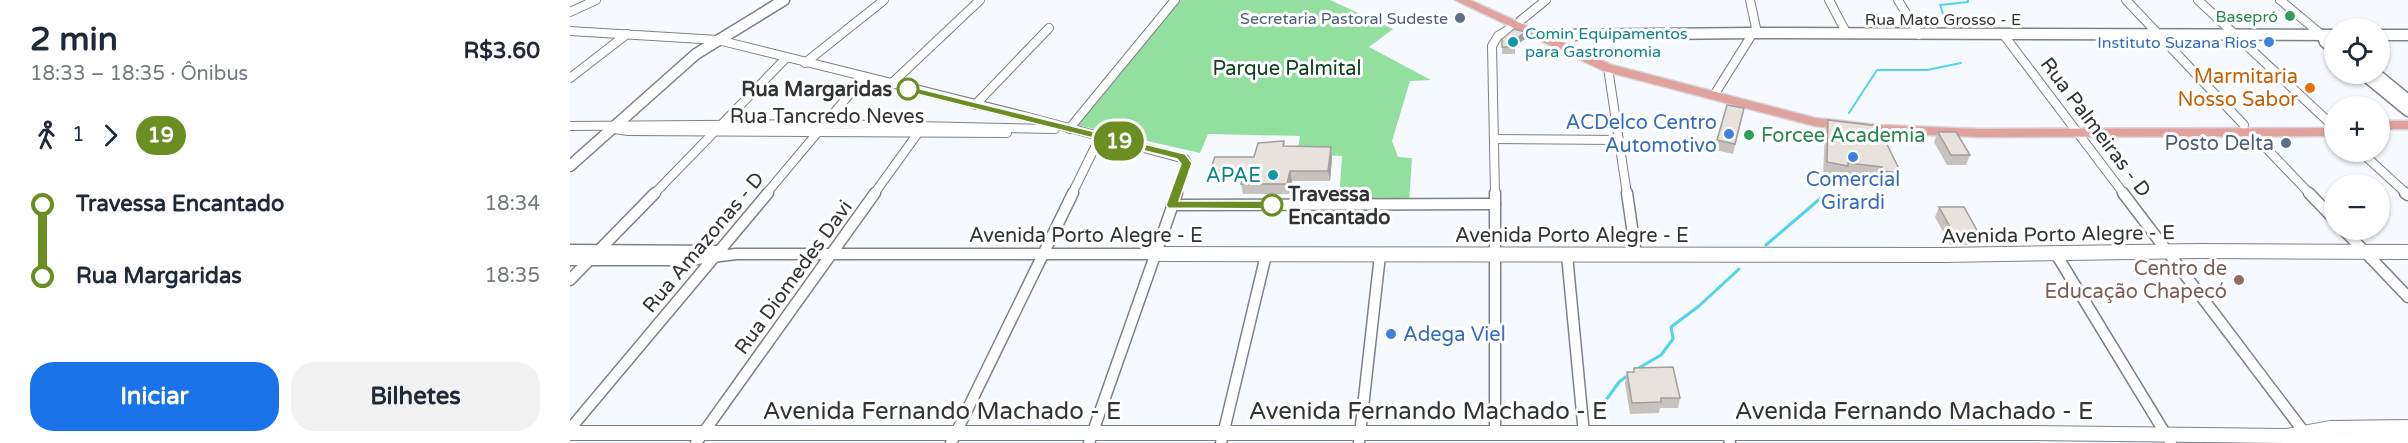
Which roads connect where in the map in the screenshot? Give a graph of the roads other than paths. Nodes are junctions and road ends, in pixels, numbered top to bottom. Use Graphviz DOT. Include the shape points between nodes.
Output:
graph roads {
  1 [pos="596,0"];
  2 [pos="784,0"];
  3 [pos="884,0"];
  4 [pos="980,0"];
  5 [pos="1175,0"];
  6 [pos="1461,0"];
  7 [pos="1477,0"];
  8 [pos="1546,0"];
  9 [pos="1750,0"];
  10 [pos="1829,0"];
  11 [pos="1898,0"];
  12 [pos="2126,0"];
  13 [pos="2198,0"];
  14 [pos="2280,0"];
  15 [pos="570,12"];
  16 [pos="1517,23"];
  17 [pos="1049,28"];
  18 [pos="570,32"];
  19 [pos="1754,33"];
  20 [pos="627,34"];
  21 [pos="1847,34"];
  22 [pos="2003,34"];
  23 [pos="2158,34"];
  24 [pos="2235,34"];
  25 [pos="1919,35"];
  26 [pos="2322,35"];
  27 [pos="2390,35"];
  28 [pos="2408,35"];
  29 [pos="1547,37"];
  30 [pos="718,40"];
  31 [pos="2324,40"];
  32 [pos="786,58"];
  33 [pos="805,63"];
  34 [pos="1608,68"];
  35 [pos="864,77"];
  36 [pos="570,78"];
  37 [pos="891,84"];
  38 [pos="2380,84"];
  39 [pos="2384,84"];
  40 [pos="1714,94"];
  41 [pos="2408,100"];
  42 [pos="975,105"];
  43 [pos="2408,111"];
  44 [pos="1029,117"];
  45 [pos="2324,118"];
  46 [pos="723,123"];
  47 [pos="825,124"];
  48 [pos="2390,125"];
  49 [pos="2408,125"];
  50 [pos="570,126"];
  51 [pos="611,127"];
  52 [pos="2324,127"];
  53 [pos="1018,128"];
  54 [pos="2072,128"];
  55 [pos="2248,128"];
  56 [pos="1069,129"];
  57 [pos="715,131"];
  58 [pos="819,132"];
  59 [pos="2390,132"];
  60 [pos="2408,132"];
  61 [pos="918,133"];
  62 [pos="1100,137"];
  63 [pos="1495,139"];
  64 [pos="1618,140"];
  65 [pos="2372,162"];
  66 [pos="570,166"];
  67 [pos="2408,195"];
  68 [pos="1495,204"];
  69 [pos="1172,205"];
  70 [pos="2324,208"];
  71 [pos="2354,240"];
  72 [pos="570,250"];
  73 [pos="599,250"];
  74 [pos="2168,252"];
  75 [pos="2365,252"];
  76 [pos="2408,252"];
  77 [pos="2056,254"];
  78 [pos="716,255"];
  79 [pos="1042,255"];
  80 [pos="1155,255"];
  81 [pos="1266,255"];
  82 [pos="1380,255"];
  83 [pos="1495,255"];
  84 [pos="1567,255"];
  85 [pos="1636,255"];
  86 [pos="830,256"];
  87 [pos="570,260"];
  88 [pos="589,260"];
  89 [pos="570,280"];
  90 [pos="2408,297"];
  91 [pos="2408,427"];
  92 [pos="570,431"];
  93 [pos="1495,434"];
  94 [pos="1584,434"];
  95 [pos="700,438"];
  96 [pos="809,438"];
  97 [pos="953,438"];
  98 [pos="1090,438"];
  99 [pos="1222,438"];
  100 [pos="1360,438"];
  101 [pos="1605,438"];
  102 [pos="1729,438"];
  103 [pos="2026,438"];
  104 [pos="2309,438"];
  105 [pos="1871,439"];
  106 [pos="2169,439"];
  107 [pos="2408,440"];
  1 -- 15 [label="street"];
  2 -- 30 [label="street"];
  3 -- 33 [label="street"];
  4 -- 37 [label="street"];
  5 -- 56 [label="street"];
  6 -- 16 [label="main road"];
  7 -- 16 [label="main road"];
  8 -- 16 [label="street"];
  9 -- 19 [label="street" via="1755,15"];
  10 -- 21 [label="street"];
  11 -- 25 [label="street"];
  12 -- 23 [label="street"];
  13 -- 24 [label="street"];
  14 -- 26 [label="street"];
  16 -- 29 [label="main road"];
  16 -- 63 [label="street" via="1498,36 1492,46"];
  17 -- 42 [label="street"];
  18 -- 20 [label="street"];
  19 -- 21 [label="street, Rua Mato Grosso - E"];
  19 -- 29 [label="street, Rua Mato Grosso - E"];
  19 -- 40 [label="street"];
  20 -- 30 [label="street"];
  20 -- 36 [label="street"];
  21 -- 25 [label="street, Rua Mato Grosso - E"];
  22 -- 23 [label="street, Rua Mato Grosso - E"];
  22 -- 25 [label="street, Rua Mato Grosso - E"];
  22 -- 54 [label="street, Rua Palmeiras - D"];
  23 -- 24 [label="street, Rua Mato Grosso - E"];
  23 -- 55 [label="street"];
  24 -- 26 [label="street, Rua Mato Grosso - E"];
  24 -- 45 [label="street"];
  26 -- 31 [label="street"];
  27 -- 28 [label="street"];
  29 -- 34 [label="main road"];
  29 -- 40 [label="main road"];
  30 -- 32 [label="street"];
  30 -- 51 [label="street" via="696,54"];
  32 -- 33 [label="street"];
  32 -- 46 [label="street"];
  33 -- 35 [label="street"];
  34 -- 40 [label="main road"];
  34 -- 64 [label="street"];
  35 -- 37 [label="street"];
  35 -- 47 [label="street, Rua Amazonas - D"];
  37 -- 42 [label="street"];
  38 -- 43 [label="street"];
  39 -- 41 [label="street"];
  40 -- 54 [label="main road" via="1815,122 1851,127 1941,132"];
  42 -- 44 [label="street"];
  44 -- 53 [label="street"];
  44 -- 56 [label="street"];
  46 -- 47 [label="street, Rua Tancredo Neves"];
  46 -- 51 [label="street, Rua Tancredo Neves"];
  46 -- 57 [label="street"];
  47 -- 53 [label="street, Rua Tancredo Neves"];
  47 -- 58 [label="street, Rua Amazonas - D"];
  48 -- 49 [label="main road"];
  50 -- 51 [label="street, Rua Tancredo Neves"];
  51 -- 57 [label="street, Rua Tancredo Neves"];
  51 -- 66 [label="street"];
  52 -- 55 [label="main road"];
  53 -- 56 [label="street, Rua Tancredo Neves"];
  54 -- 55 [label="main road"];
  54 -- 74 [label="street, Rua Palmeiras - D"];
  55 -- 70 [label="street"];
  56 -- 61 [label="street, Rua Tancredo Neves" via="997,134"];
  56 -- 62 [label="street"];
  57 -- 58 [label="street, Rua Tancredo Neves"];
  57 -- 73 [label="street"];
  58 -- 61 [label="street, Rua Tancredo Neves"];
  58 -- 78 [label="street, Rua Amazonas - D"];
  59 -- 60 [label="main road"];
  61 -- 86 [label="street, Rua Diomedes Davi"];
  62 -- 69 [label="street" via="1181,157 1187,163"];
  62 -- 79 [label="street"];
  63 -- 64 [label="street"];
  63 -- 68 [label="street"];
  64 -- 85 [label="street"];
  65 -- 67 [label="street"];
  68 -- 69 [label="street"];
  68 -- 83 [label="street"];
  69 -- 80 [label="street"];
  71 -- 75 [label="street"];
  72 -- 73 [label="street, Avenida Porto Alegre - E"];
  73 -- 78 [label="street, Avenida Porto Alegre - E"];
  73 -- 88 [label="street"];
  74 -- 75 [label="street, Avenida Porto Alegre - E"];
  74 -- 77 [label="street, Avenida Porto Alegre - E"];
  74 -- 104 [label="street, Rua Palmeiras - D"];
  75 -- 76 [label="street, Avenida Porto Alegre - E"];
  75 -- 90 [label="street"];
  77 -- 85 [label="street, Avenida Porto Alegre - E"];
  77 -- 106 [label="street"];
  78 -- 86 [label="street, Avenida Porto Alegre - E"];
  78 -- 88 [label="street, Avenida Porto Alegre - E"];
  78 -- 92 [label="street, Rua Amazonas - D"];
  79 -- 80 [label="street, Avenida Porto Alegre - E"];
  79 -- 86 [label="street, Avenida Porto Alegre - E"];
  79 -- 97 [label="street"];
  80 -- 81 [label="street, Avenida Porto Alegre - E"];
  80 -- 98 [label="street"];
  81 -- 82 [label="street, Avenida Porto Alegre - E"];
  81 -- 99 [label="street"];
  82 -- 83 [label="street, Avenida Porto Alegre - E"];
  82 -- 100 [label="street"];
  83 -- 84 [label="street, Avenida Porto Alegre - E"];
  83 -- 93 [label="street"];
  84 -- 85 [label="street, Avenida Porto Alegre - E"];
  84 -- 94 [label="street"];
  86 -- 95 [label="street, Rua Diomedes Davi"];
  87 -- 88 [label="street, Avenida Porto Alegre - E"];
  88 -- 89 [label="street"];
  91 -- 104 [label="street, Avenida Fernando Machado - E"];
  92 -- 95 [label="street, Avenida Fernando Machado - E"];
  93 -- 94 [label="street, Avenida Fernando Machado - E"];
  93 -- 100 [label="street, Avenida Fernando Machado - E"];
  94 -- 101 [label="street, Avenida Fernando Machado - E"];
  95 -- 96 [label="street, Avenida Fernando Machado - E"];
  96 -- 97 [label="street, Avenida Fernando Machado - E"];
  97 -- 98 [label="street, Avenida Fernando Machado - E"];
  98 -- 99 [label="street, Avenida Fernando Machado - E"];
  99 -- 100 [label="street, Avenida Fernando Machado - E"];
  101 -- 102 [label="street, Avenida Fernando Machado - E"];
  102 -- 105 [label="street, Avenida Fernando Machado - E"];
  103 -- 105 [label="street, Avenida Fernando Machado - E"];
  103 -- 106 [label="street, Avenida Fernando Machado - E"];
  104 -- 106 [label="street, Avenida Fernando Machado - E"];
  104 -- 107 [label="street, Avenida Fernando Machado - E"];
}
